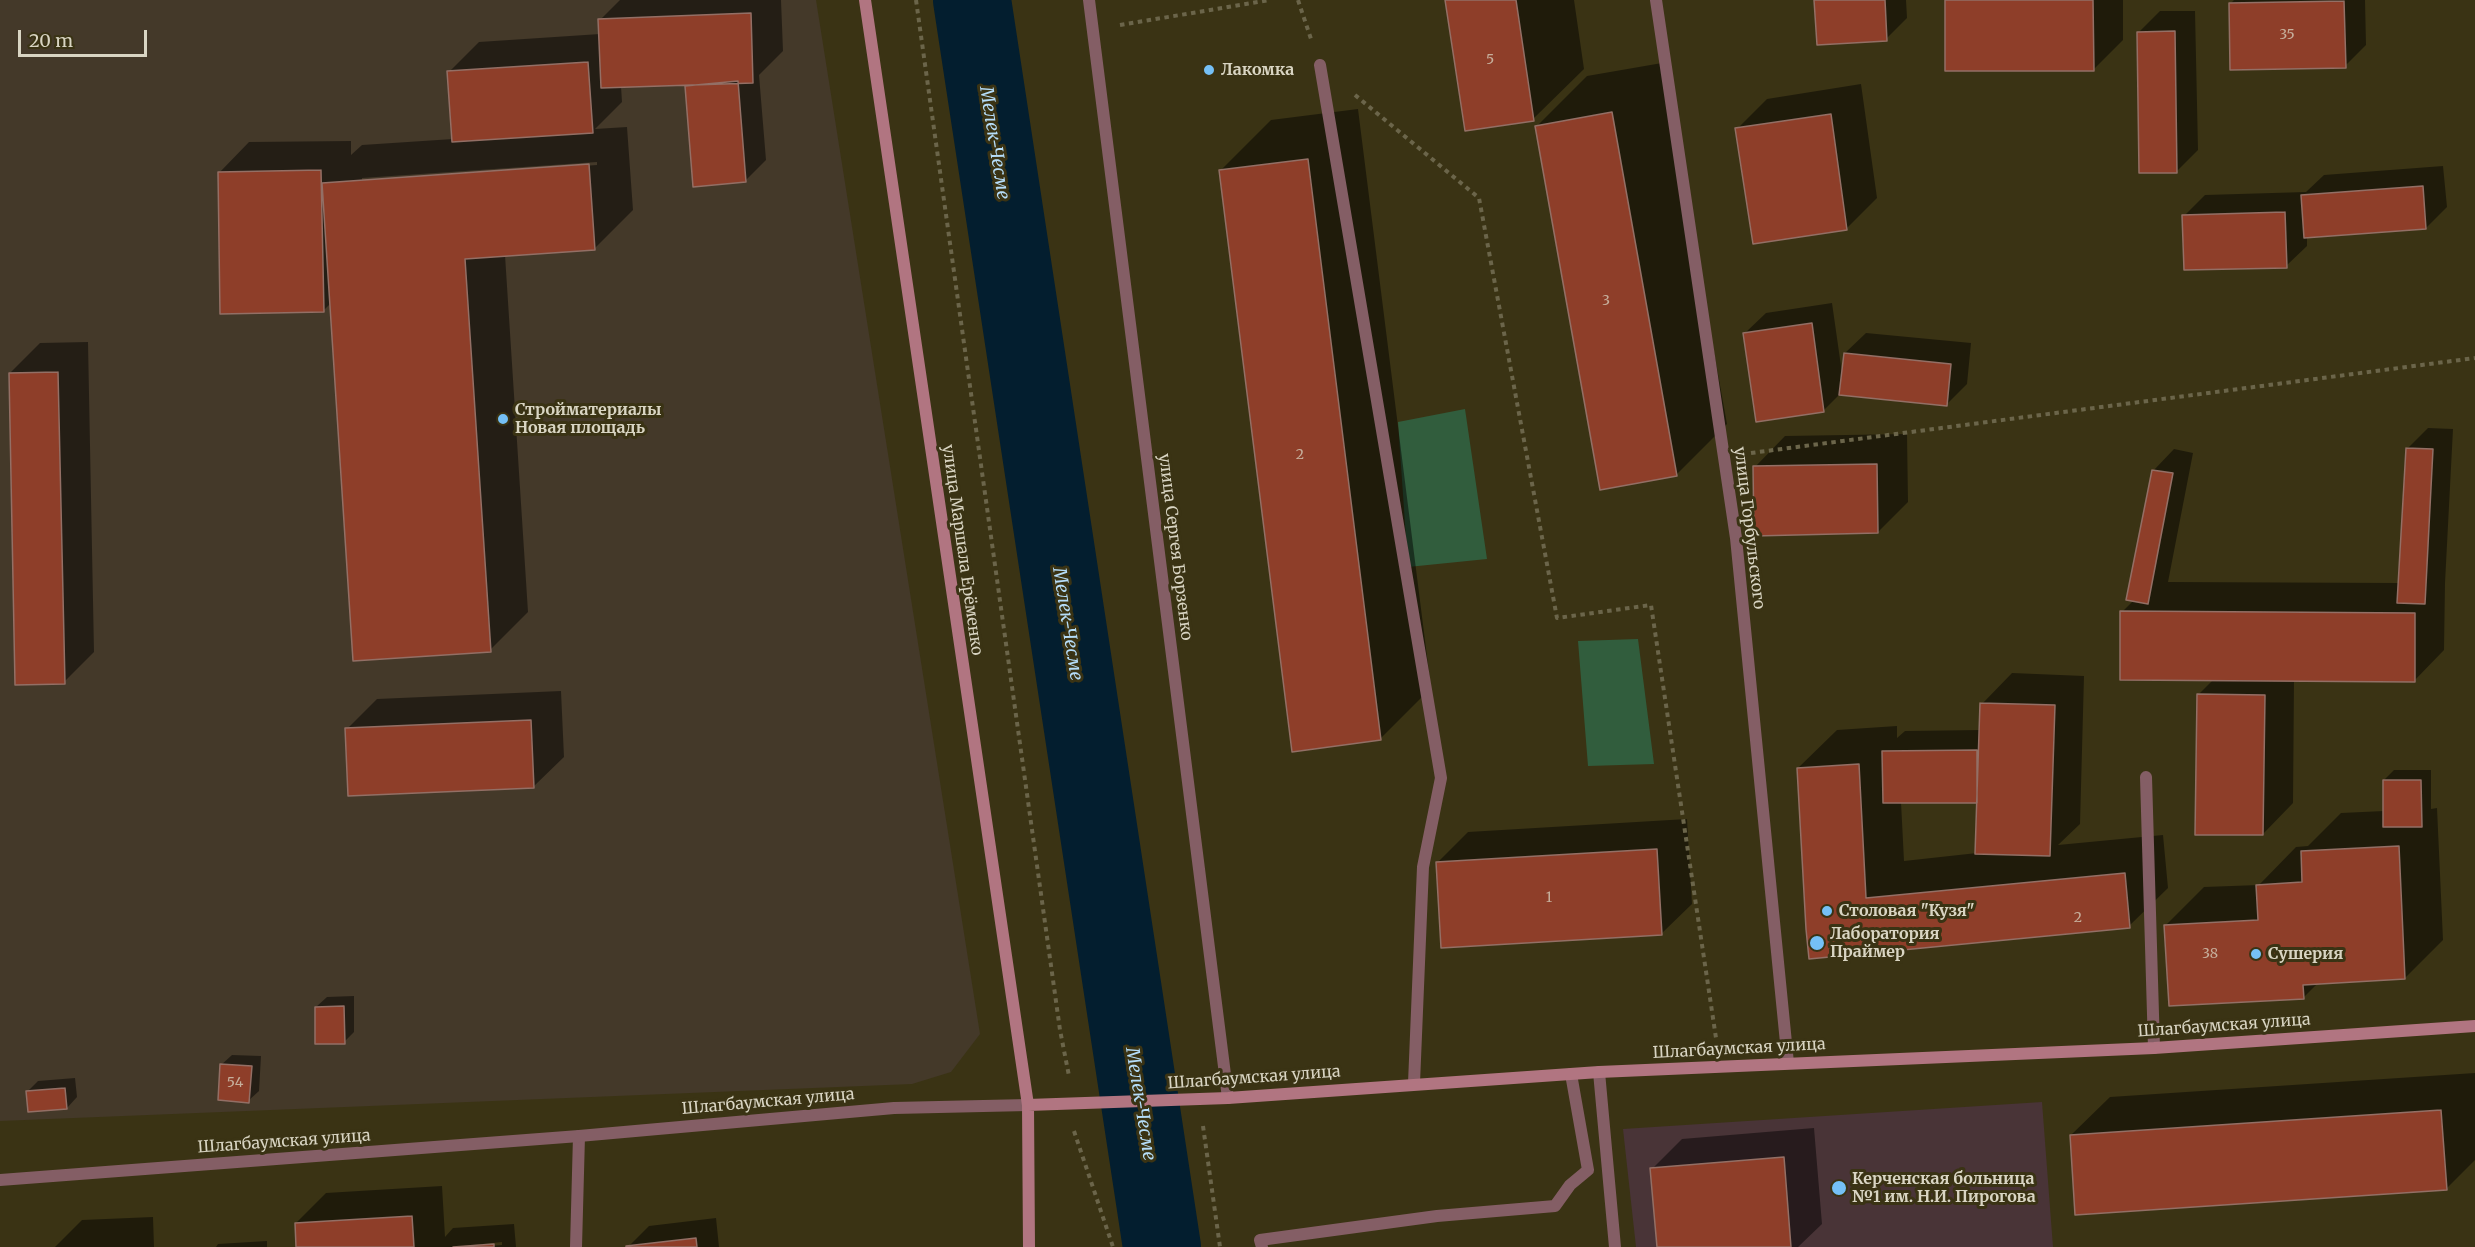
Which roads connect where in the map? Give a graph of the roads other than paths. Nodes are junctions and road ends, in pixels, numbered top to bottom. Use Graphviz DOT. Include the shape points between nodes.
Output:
graph roads {
  1 [pos="865,0"];
  2 [pos="1089,0"];
  3 [pos="1656,0"];
  4 [pos="1320,65"];
  5 [pos="2146,777"];
  6 [pos="2475,1026"];
  7 [pos="2154,1048"];
  8 [pos="1788,1063"];
  9 [pos="1599,1072"];
  10 [pos="1571,1074"];
  11 [pos="1414,1083"];
  12 [pos="1228,1098"];
  13 [pos="1028,1105"];
  14 [pos="579,1136"];
  15 [pos="1609,1168"];
  16 [pos="1588,1170"];
  17 [pos="0,1180"];
  18 [pos="1261,1244"];
  19 [pos="576,1247"];
  20 [pos="1029,1247"];
  21 [pos="1615,1247"];
  1 -- 13 [label="street, улица Маршала Ерёменко"];
  2 -- 12 [label="street, улица Сергея Борзенко"];
  3 -- 8 [label="street, улица Горбульского" via="1736,538"];
  4 -- 11 [label="street" via="1441,778 1423,867"];
  5 -- 7 [label="street"];
  6 -- 7 [label="street, Шлагбаумская улица"];
  7 -- 8 [label="street, Шлагбаумская улица"];
  8 -- 9 [label="street, Шлагбаумская улица"];
  9 -- 10 [label="street, Шлагбаумская улица"];
  9 -- 15 [label="street"];
  10 -- 11 [label="street, Шлагбаумская улица"];
  10 -- 16 [label="street"];
  11 -- 12 [label="street, Шлагбаумская улица"];
  12 -- 13 [label="street, Шлагбаумская улица"];
  13 -- 14 [label="street, Шлагбаумская улица" via="894,1108"];
  13 -- 20 [label="street, улица Маршала Ерёменко"];
  14 -- 17 [label="street, Шлагбаумская улица"];
  14 -- 19 [label="street"];
  15 -- 16 [label="street"];
  15 -- 21 [label="street"];
  16 -- 18 [label="street" via="1570,1185 1555,1206 1437,1216"];
}
